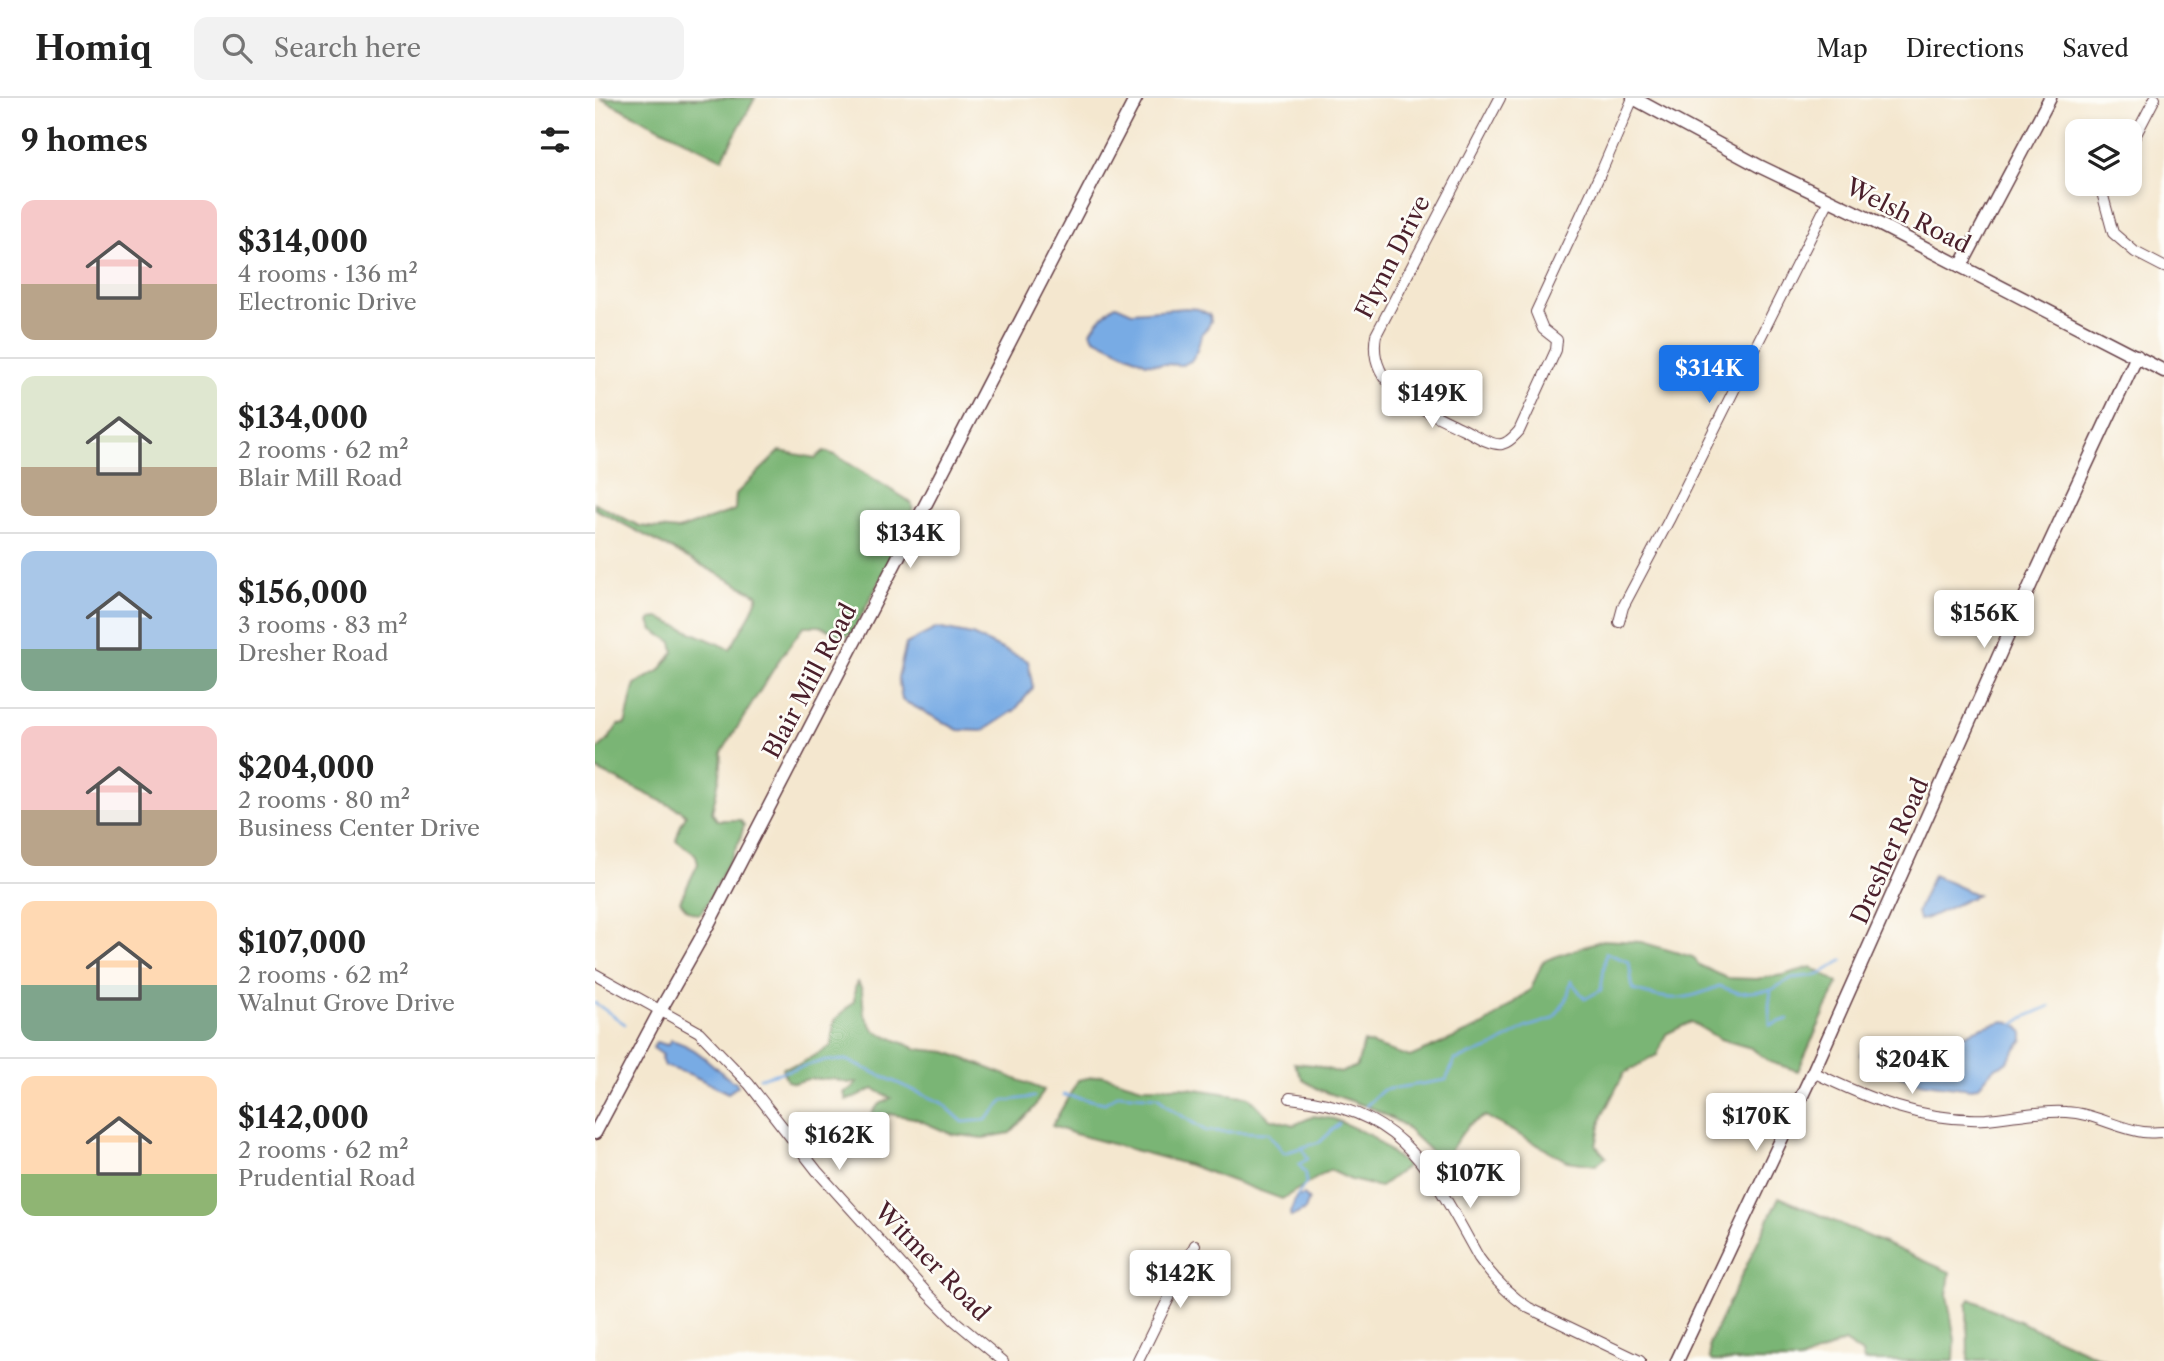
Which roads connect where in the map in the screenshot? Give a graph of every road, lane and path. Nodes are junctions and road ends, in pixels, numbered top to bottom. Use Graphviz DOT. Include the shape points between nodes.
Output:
graph roads {
  1 [pos="1136,98"];
  2 [pos="1500,98"];
  3 [pos="1633,98"];
  4 [pos="2050,98"];
  5 [pos="2155,98"];
  6 [pos="2142,123"];
  7 [pos="2103,196"];
  8 [pos="1829,200"];
  9 [pos="1961,266"];
  10 [pos="2164,267"];
  11 [pos="2137,356"];
  12 [pos="2164,371"];
  13 [pos="1619,622"];
  14 [pos="595,974"];
  15 [pos="661,1009"];
  16 [pos="1813,1072"];
  17 [pos="1290,1098"];
  18 [pos="2164,1132"];
  19 [pos="595,1133"];
  20 [pos="1195,1245"];
  21 [pos="1003,1361"];
  22 [pos="1138,1361"];
  23 [pos="1640,1361"];
  24 [pos="1677,1361"];
  1 -- 15 [label="main road, Blair Mill Road"];
  2 -- 3 [label="street, Flynn Drive" via="1375,344 1380,373 1396,392 1495,444 1510,441 1519,430 1556,350 1557,340 1543,329 1536,312"];
  3 -- 8 [label="main road, Welsh Road"];
  4 -- 9 [label="main road"];
  5 -- 6 [label="street"];
  7 -- 10 [label="street" via="2113,233 2135,252"];
  8 -- 9 [label="main road, Welsh Road"];
  8 -- 13 [label="street"];
  9 -- 11 [label="main road, Welsh Road"];
  11 -- 12 [label="main road, Welsh Road"];
  11 -- 16 [label="main road, Dresher Road"];
  14 -- 15 [label="street, Witmer Road"];
  15 -- 19 [label="main road, Blair Mill Road"];
  15 -- 21 [label="street, Witmer Road" via="699,1032 716,1049 927,1293"];
  16 -- 18 [label="street" via="1902,1110 1926,1115 1986,1119 2066,1112 2143,1132"];
  16 -- 24 [label="main road, Dresher Road"];
  17 -- 23 [label="street" via="1336,1106 1392,1133 1426,1168 1479,1258 1513,1297"];
  20 -- 22 [label="street"];
}
